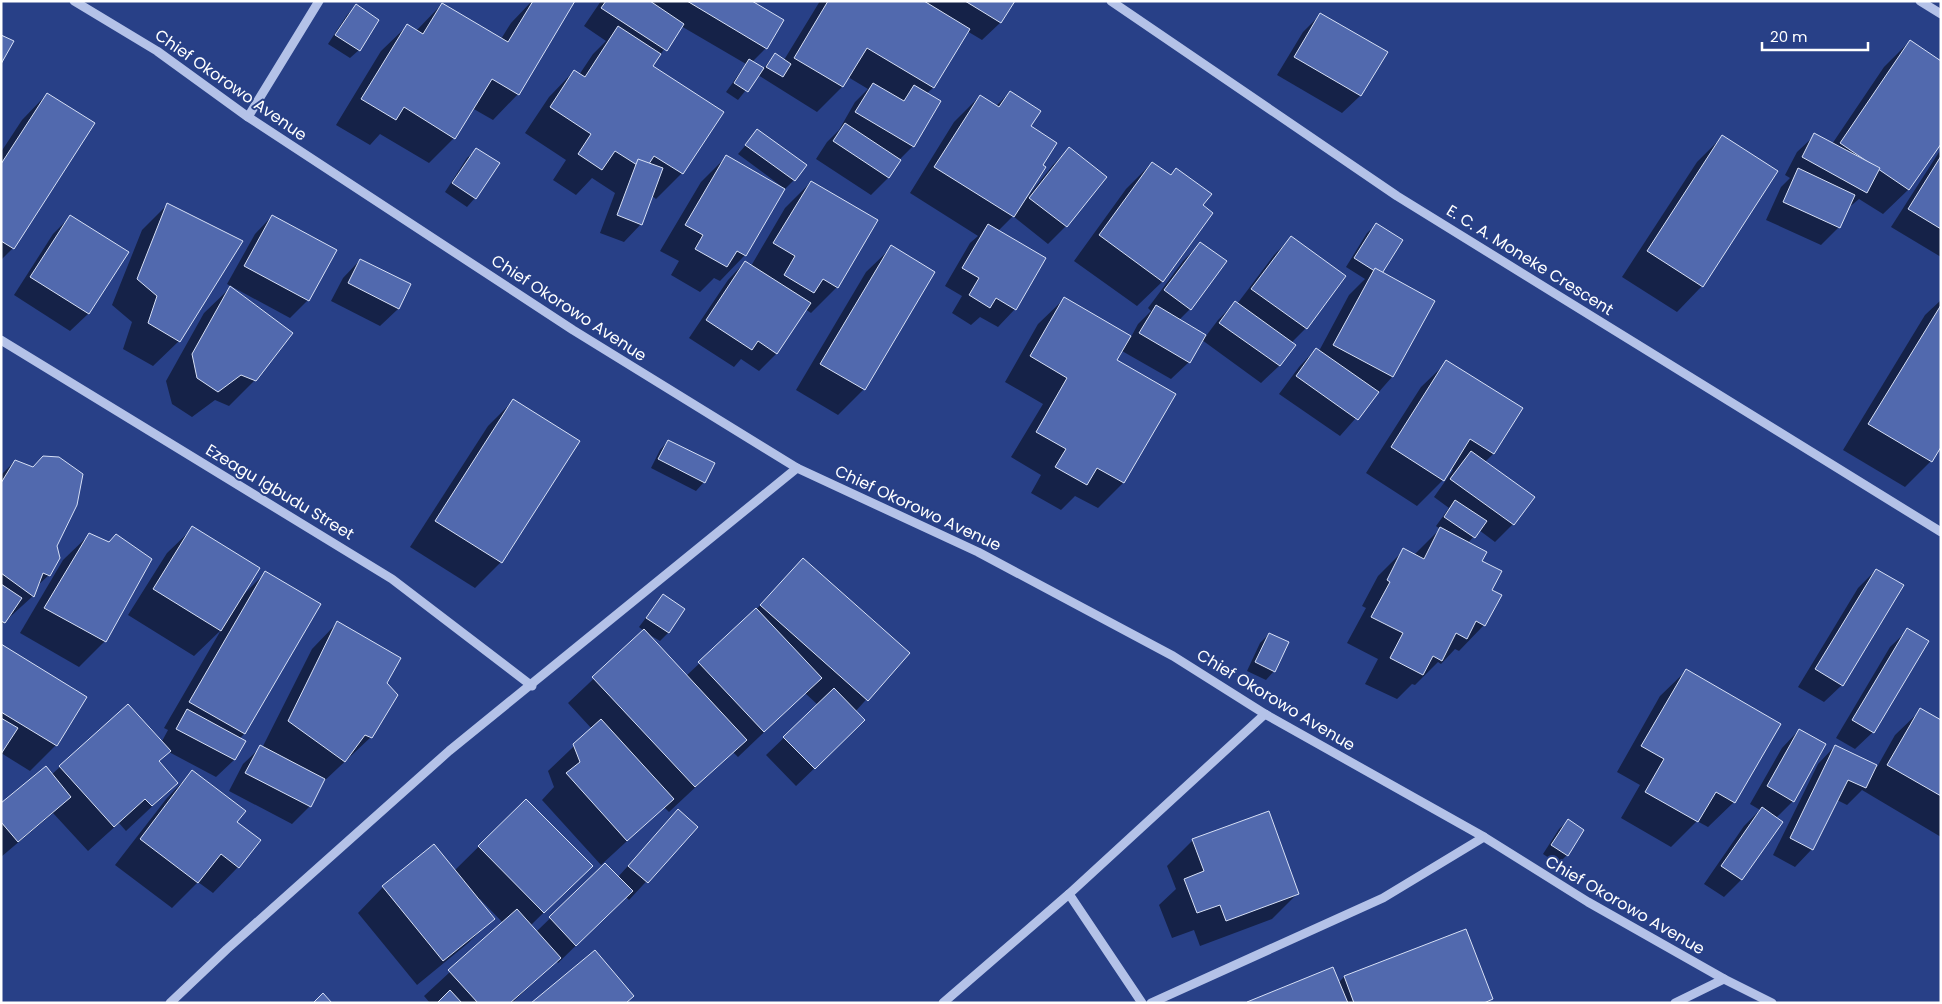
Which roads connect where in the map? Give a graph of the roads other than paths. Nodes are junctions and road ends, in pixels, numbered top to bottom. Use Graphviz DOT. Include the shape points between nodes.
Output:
graph roads {
  1 [pos="74,1"];
  2 [pos="319,1"];
  3 [pos="1111,1"];
  4 [pos="1920,1"];
  5 [pos="1941,14"];
  6 [pos="248,117"];
  7 [pos="1,340"];
  8 [pos="797,468"];
  9 [pos="1941,532"];
  10 [pos="532,686"];
  11 [pos="1265,714"];
  12 [pos="1484,837"];
  13 [pos="1069,894"];
  14 [pos="1724,980"];
  15 [pos="170,1003"];
  16 [pos="943,1003"];
  17 [pos="1142,1003"];
  18 [pos="1151,1003"];
  19 [pos="1675,1003"];
  20 [pos="1772,1003"];
  1 -- 6 [label="street, Chief Okorowo Avenue" via="157,51"];
  2 -- 6 [label="street"];
  3 -- 9 [label="street, E. C. A. Moneke Crescent" via="1397,196"];
  4 -- 5 [label="street"];
  6 -- 8 [label="street, Chief Okorowo Avenue" via="573,330"];
  7 -- 10 [label="street, Ezeagu Igbudu Street" via="392,578"];
  8 -- 10 [label="street"];
  8 -- 11 [label="street, Chief Okorowo Avenue" via="978,552 1173,656"];
  10 -- 15 [label="street" via="450,751"];
  11 -- 12 [label="street, Chief Okorowo Avenue"];
  11 -- 13 [label="street"];
  12 -- 14 [label="street, Chief Okorowo Avenue" via="1588,902"];
  12 -- 18 [label="street" via="1383,898"];
  13 -- 16 [label="street"];
  13 -- 17 [label="street"];
  14 -- 19 [label="street"];
  14 -- 20 [label="street, Chief Okorowo Avenue"];
}
